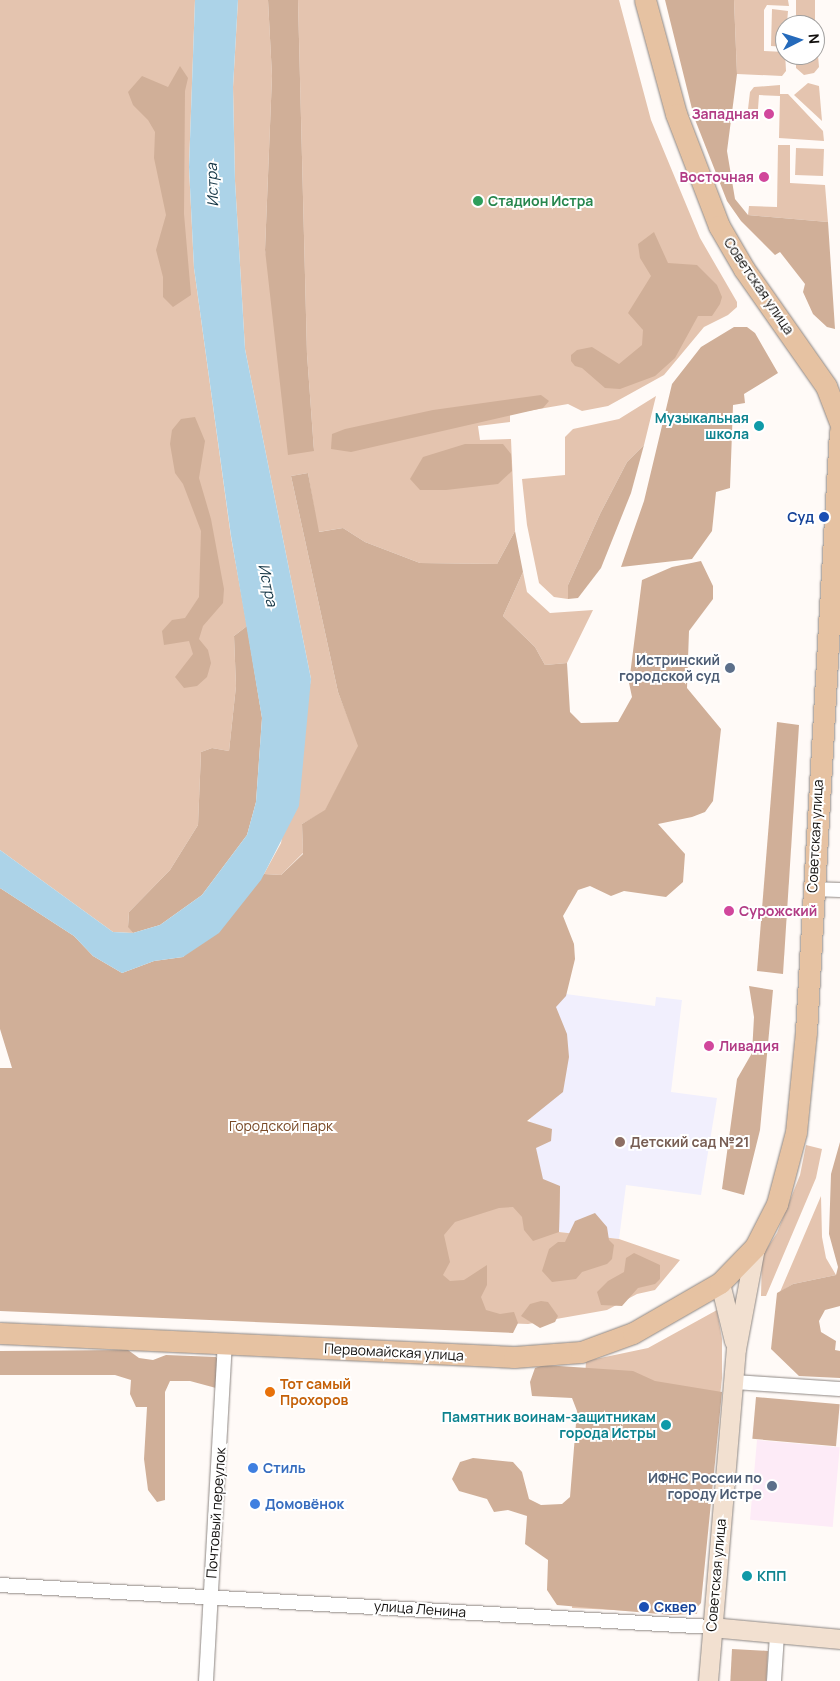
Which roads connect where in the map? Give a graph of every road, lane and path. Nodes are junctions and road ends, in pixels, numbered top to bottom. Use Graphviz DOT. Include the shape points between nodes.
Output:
graph roads {
  1 [pos="645,0"];
  2 [pos="840,423"];
  3 [pos="840,432"];
  4 [pos="812,889"];
  5 [pos="840,890"];
  6 [pos="755,1247"];
  7 [pos="720,1283"];
  8 [pos="0,1333"];
  9 [pos="225,1344"];
  10 [pos="736,1349"];
  11 [pos="734,1382"];
  12 [pos="840,1389"];
  13 [pos="0,1585"];
  14 [pos="211,1596"];
  15 [pos="711,1628"];
  16 [pos="777,1634"];
  17 [pos="840,1639"];
  18 [pos="206,1681"];
  19 [pos="708,1681"];
  20 [pos="774,1681"];
  1 -- 2 [label="main road, Советская улица" via="676,114 719,226 744,269 826,386"];
  3 -- 4 [label="main road, Советская улица"];
  4 -- 5 [label="street"];
  4 -- 6 [label="main road, Советская улица" via="806,1032 796,1132 777,1204"];
  6 -- 7 [label="main road, Первомайская улица"];
  6 -- 10 [label="main road, Советская улица"];
  7 -- 9 [label="main road, Первомайская улица" via="633,1333 581,1352 514,1358"];
  7 -- 10 [label="main road, Советская улица"];
  8 -- 9 [label="main road, Первомайская улица"];
  9 -- 14 [label="street, Почтовый переулок"];
  10 -- 11 [label="main road, Советская улица"];
  11 -- 12 [label="street"];
  11 -- 15 [label="main road, Советская улица"];
  13 -- 14 [label="street, улица Ленина"];
  14 -- 15 [label="street, улица Ленина"];
  14 -- 18 [label="street, Почтовый переулок"];
  15 -- 16 [label="main road, улица Ленина"];
  15 -- 19 [label="main road, Советская улица"];
  16 -- 17 [label="main road, улица Ленина"];
  16 -- 20 [label="street"];
}
